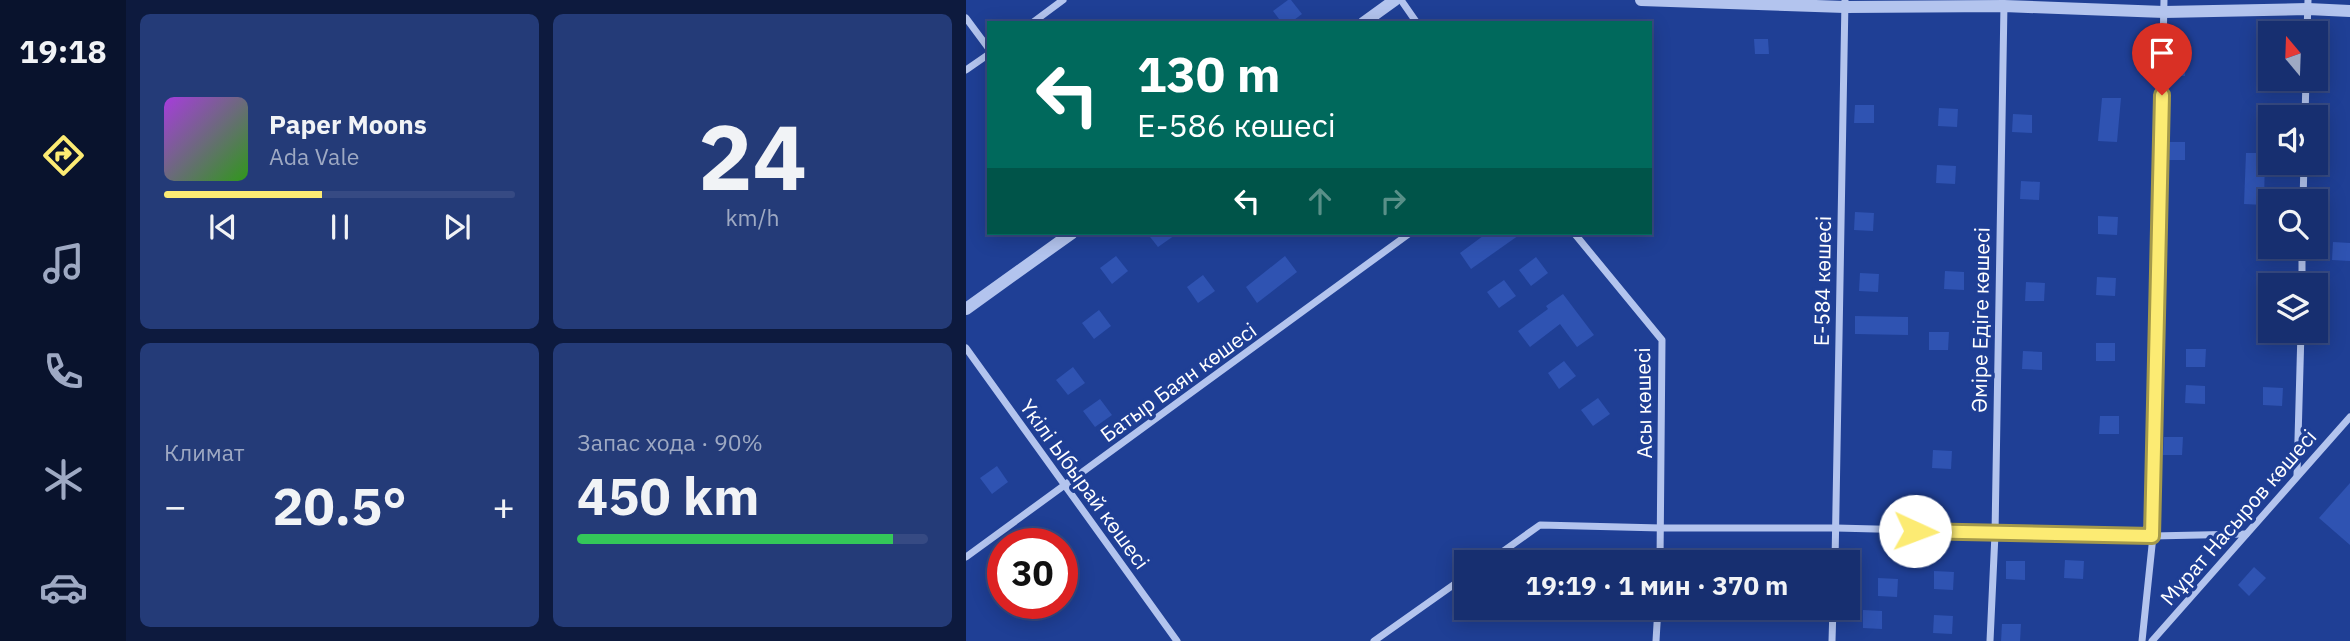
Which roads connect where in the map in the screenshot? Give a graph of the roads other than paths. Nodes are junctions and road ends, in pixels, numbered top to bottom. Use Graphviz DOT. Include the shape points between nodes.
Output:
graph roads {
  1 [pos="1063,0"];
  2 [pos="1395,0"];
  3 [pos="1401,0"];
  4 [pos="1641,0"];
  5 [pos="1845,3"];
  6 [pos="2004,3"];
  7 [pos="2308,4"];
  8 [pos="2164,6"];
  9 [pos="2350,10"];
  10 [pos="966,18"];
  11 [pos="1034,21"];
  12 [pos="1366,21"];
  13 [pos="1416,21"];
  14 [pos="987,49"];
  15 [pos="987,54"];
  16 [pos="966,70"];
  17 [pos="1069,235"];
  18 [pos="1407,235"];
  19 [pos="1576,235"];
  20 [pos="966,309"];
  21 [pos="2301,343"];
  22 [pos="966,348"];
  23 [pos="2350,417"];
  24 [pos="2297,475"];
  25 [pos="1065,487"];
  26 [pos="1661,528"];
  27 [pos="1836,528"];
  28 [pos="1994,534"];
  29 [pos="2246,534"];
  30 [pos="2152,536"];
  31 [pos="1505,550"];
  32 [pos="1660,550"];
  33 [pos="1835,550"];
  34 [pos="966,557"];
  35 [pos="1454,584"];
  36 [pos="1658,620"];
  37 [pos="1833,620"];
  38 [pos="1177,641"];
  39 [pos="1374,641"];
  40 [pos="1657,641"];
  41 [pos="1832,641"];
  42 [pos="1990,641"];
  43 [pos="2142,641"];
  44 [pos="2152,641"];
  1 -- 11 [label="street"];
  2 -- 12 [label="street"];
  3 -- 13 [label="street"];
  4 -- 5 [label="street"];
  5 -- 6 [label="street"];
  5 -- 27 [label="street, Е-584 көшесі"];
  6 -- 8 [label="street"];
  6 -- 28 [label="street, Әміре Едіге көшесі"];
  7 -- 8 [label="street"];
  7 -- 9 [label="street"];
  8 -- 30 [label="street"];
  10 -- 14 [label="street"];
  15 -- 16 [label="street"];
  17 -- 20 [label="street"];
  18 -- 25 [label="street, Батыр Баян көшесі"];
  19 -- 26 [label="street, Асы көшесі" via="1662,340"];
  21 -- 24 [label="street"];
  22 -- 25 [label="street, Үкілі Ыбырай көшесі"];
  23 -- 24 [label="street, Мұрат Насыров көшесі"];
  24 -- 29 [label="street, Мұрат Насыров көшесі"];
  25 -- 34 [label="street, Батыр Баян көшесі"];
  25 -- 38 [label="street, Үкілі Ыбырай көшесі"];
  26 -- 27 [label="street"];
  26 -- 31 [label="street" via="1540,525"];
  26 -- 32 [label="street, Асы көшесі"];
  27 -- 28 [label="street"];
  27 -- 33 [label="street, Е-584 көшесі"];
  28 -- 30 [label="street"];
  28 -- 42 [label="street, Әміре Едіге көшесі"];
  29 -- 30 [label="street"];
  29 -- 44 [label="street, Мұрат Насыров көшесі"];
  30 -- 43 [label="street"];
  35 -- 39 [label="street"];
  36 -- 40 [label="street"];
  37 -- 41 [label="street"];
}
